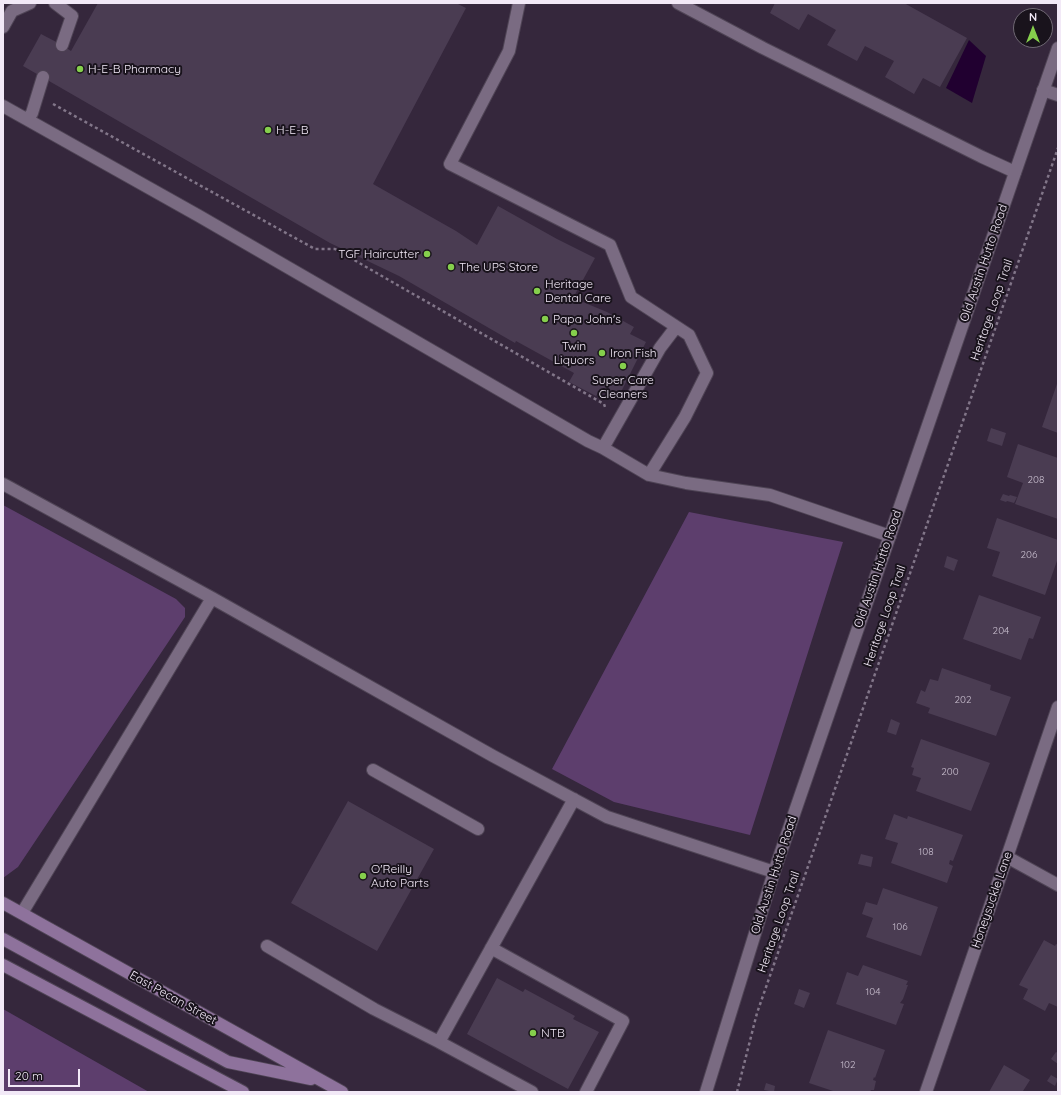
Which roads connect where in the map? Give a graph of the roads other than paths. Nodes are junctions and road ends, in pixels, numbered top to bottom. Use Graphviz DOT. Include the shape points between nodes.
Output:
graph roads {
  1 [pos="30,3"];
  2 [pos="55,3"];
  3 [pos="519,3"];
  4 [pos="678,3"];
  5 [pos="3,28"];
  6 [pos="62,45"];
  7 [pos="1058,48"];
  8 [pos="43,77"];
  9 [pos="1043,90"];
  10 [pos="1058,95"];
  11 [pos="3,106"];
  12 [pos="28,119"];
  13 [pos="1015,172"];
  14 [pos="676,327"];
  15 [pos="603,448"];
  16 [pos="649,475"];
  17 [pos="3,484"];
  18 [pos="890,536"];
  19 [pos="212,598"];
  20 [pos="1058,708"];
  21 [pos="373,770"];
  22 [pos="574,799"];
  23 [pos="478,829"];
  24 [pos="1007,857"];
  25 [pos="774,872"];
  26 [pos="1058,885"];
  27 [pos="3,903"];
  28 [pos="22,913"];
  29 [pos="3,939"];
  30 [pos="266,946"];
  31 [pos="491,948"];
  32 [pos="3,965"];
  33 [pos="439,1042"];
  34 [pos="322,1081"];
  35 [pos="243,1092"];
  36 [pos="342,1092"];
  37 [pos="532,1092"];
  38 [pos="586,1092"];
  39 [pos="706,1092"];
  40 [pos="926,1092"];
  1 -- 5 [label="street" via="12,11"];
  2 -- 6 [label="street" via="72,16"];
  3 -- 14 [label="street" via="509,51 450,164 610,244 631,297"];
  4 -- 13 [label="street" via="770,52"];
  7 -- 9 [label="street, Old Austin Hutto Road"];
  8 -- 12 [label="street"];
  9 -- 10 [label="street"];
  9 -- 13 [label="street, Old Austin Hutto Road"];
  11 -- 12 [label="street"];
  12 -- 15 [label="street"];
  13 -- 18 [label="street, Old Austin Hutto Road"];
  14 -- 15 [label="street" via="660,348"];
  14 -- 16 [label="street" via="689,335 707,372 685,417"];
  15 -- 16 [label="street"];
  16 -- 18 [label="street" via="686,483 770,494"];
  17 -- 19 [label="street"];
  18 -- 25 [label="street, Old Austin Hutto Road"];
  19 -- 22 [label="street"];
  19 -- 28 [label="street"];
  20 -- 24 [label="street, Honeysuckle Lane"];
  21 -- 23 [label="street"];
  22 -- 25 [label="street" via="607,817"];
  22 -- 31 [label="street"];
  24 -- 26 [label="street"];
  24 -- 40 [label="street, Honeysuckle Lane"];
  25 -- 39 [label="street, Old Austin Hutto Road"];
  27 -- 28 [label="main road, East Pecan Street"];
  28 -- 34 [label="main road, East Pecan Street"];
  29 -- 34 [label="main road" via="228,1062"];
  30 -- 33 [label="street" via="374,1009"];
  31 -- 33 [label="street"];
  31 -- 38 [label="street" via="623,1021"];
  32 -- 35 [label="main road"];
  33 -- 37 [label="street"];
  34 -- 36 [label="main road, East Pecan Street"];
}
